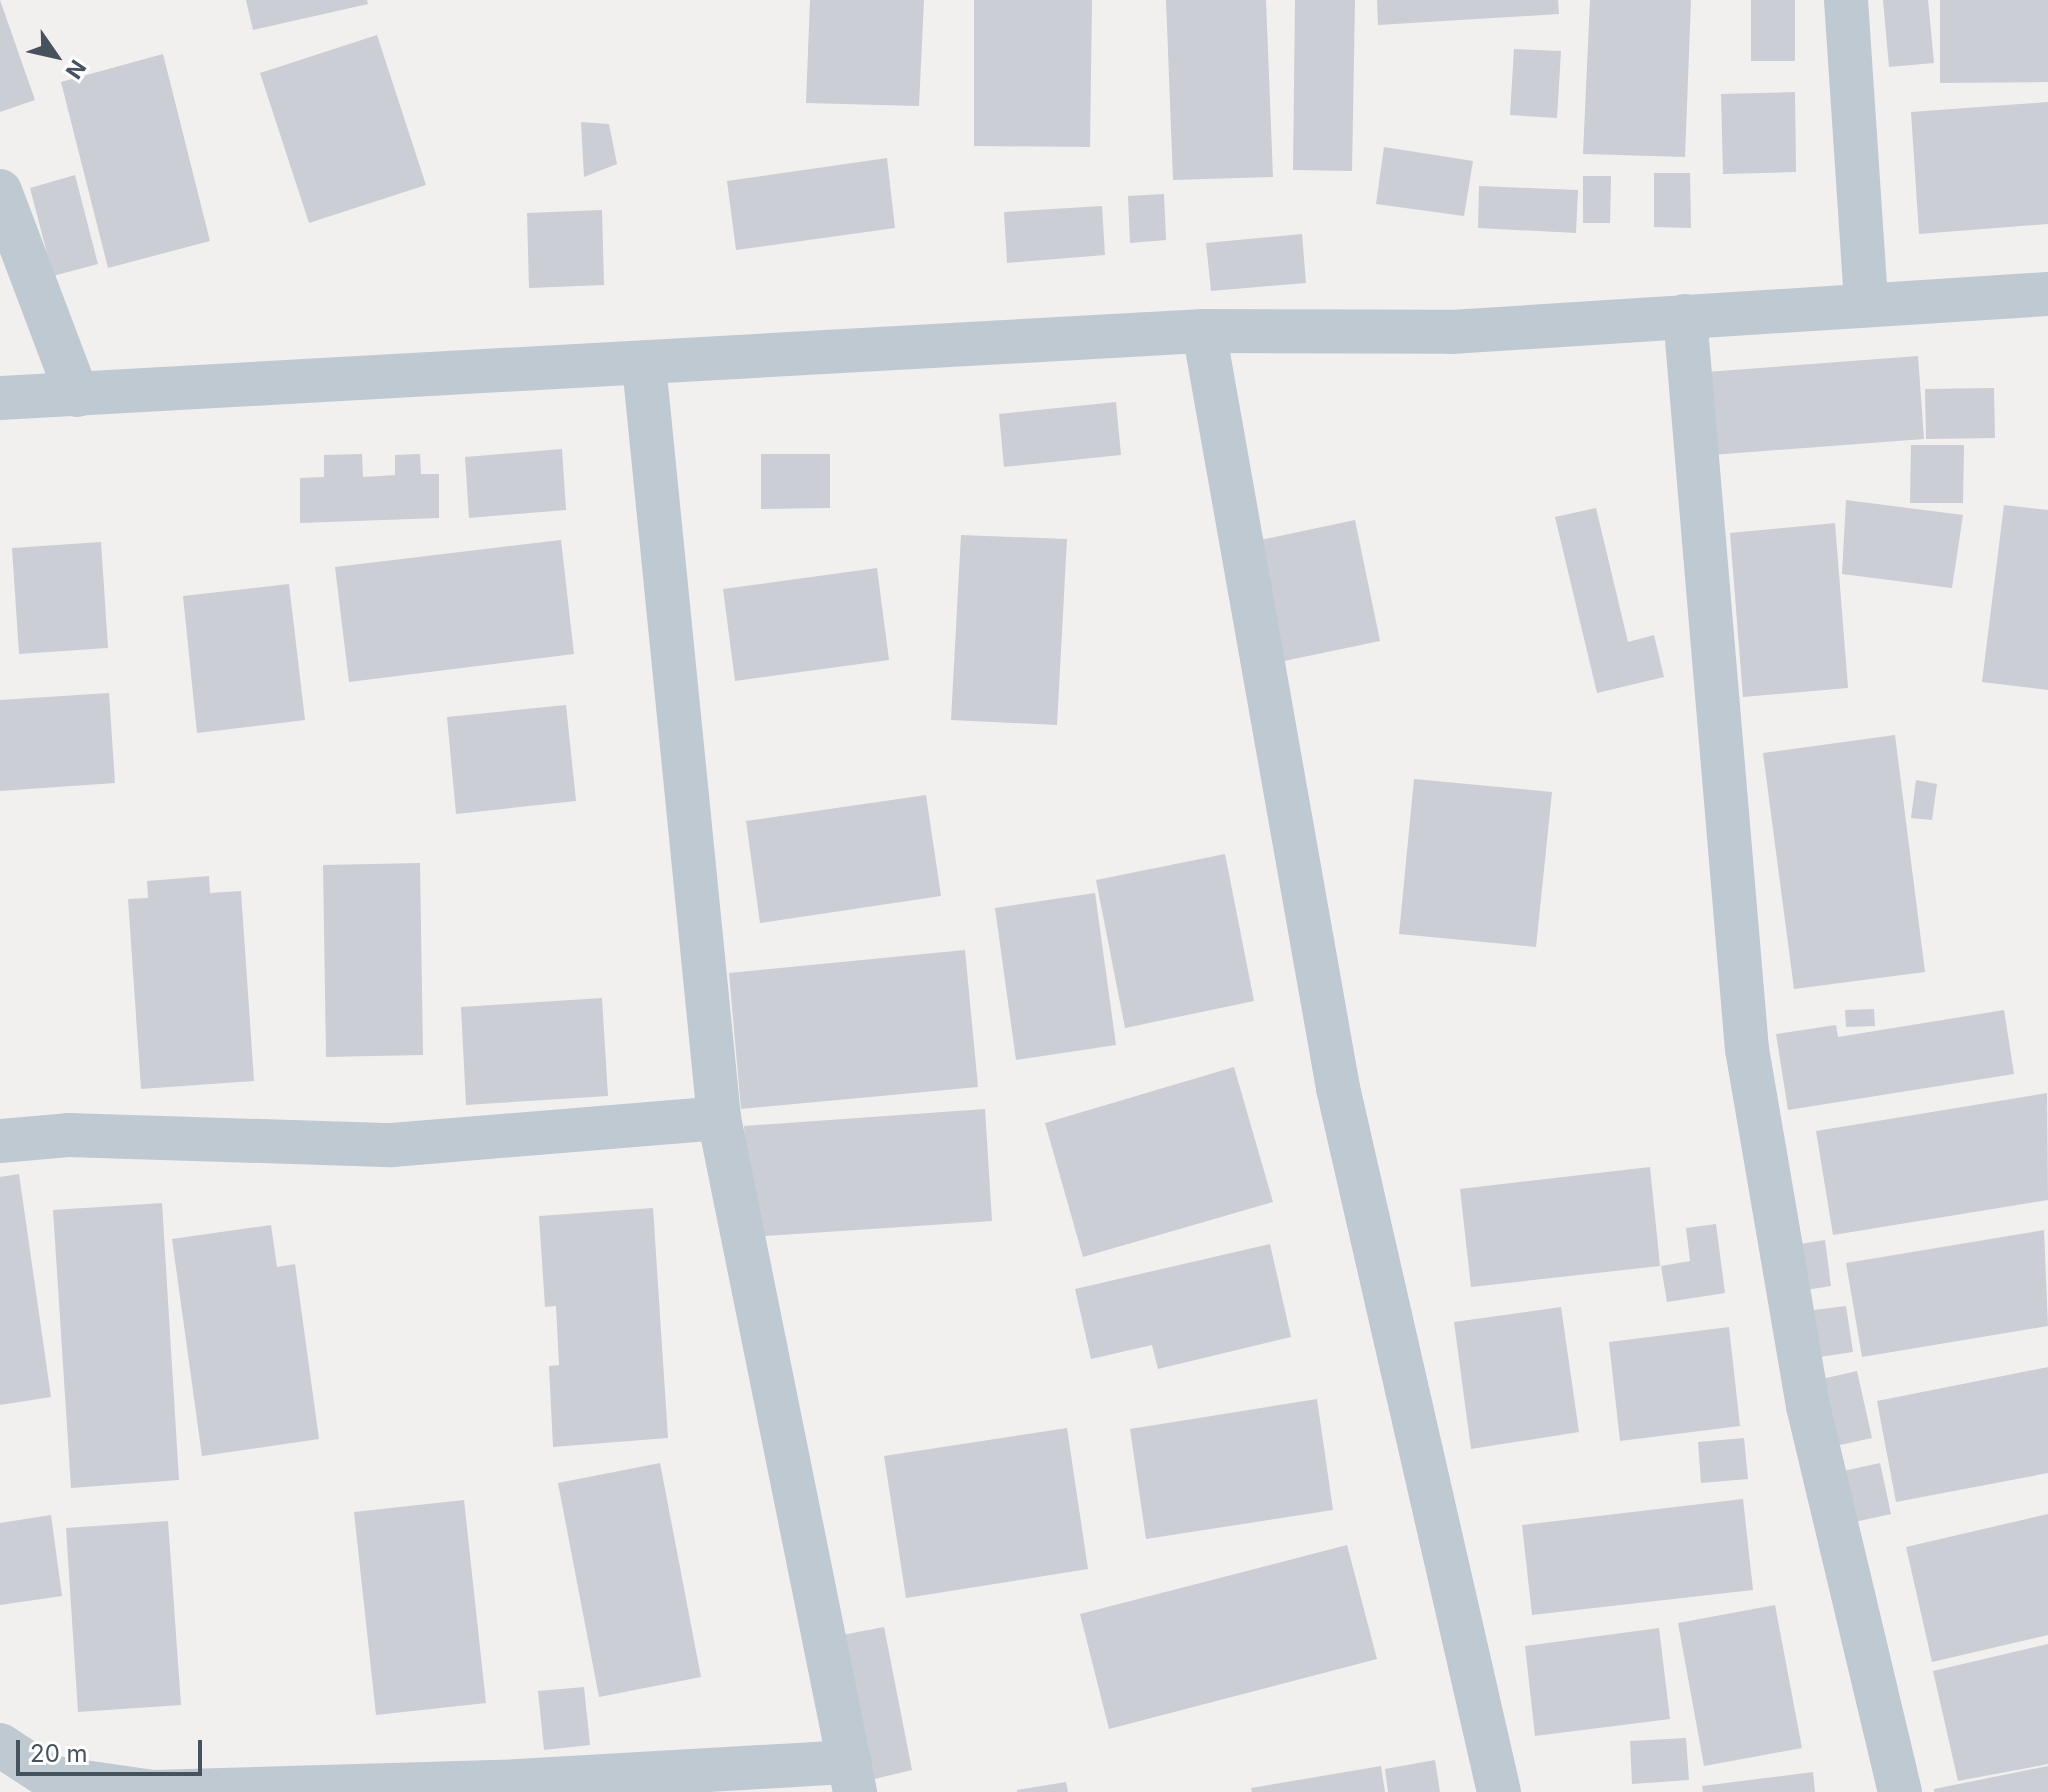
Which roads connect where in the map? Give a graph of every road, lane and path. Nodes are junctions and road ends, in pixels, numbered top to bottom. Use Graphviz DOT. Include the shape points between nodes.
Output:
graph roads {
  1 [pos="1846,0"];
  2 [pos="0,191"];
  3 [pos="2048,294"];
  4 [pos="1866,305"];
  5 [pos="1685,316"];
  6 [pos="1204,331"];
  7 [pos="644,365"];
  8 [pos="77,395"];
  9 [pos="0,398"];
  10 [pos="719,1118"];
  11 [pos="0,1141"];
  12 [pos="0,1745"];
  13 [pos="852,1777"];
  14 [pos="1499,1792"];
  15 [pos="1900,1792"];
  1 -- 4 [label="street"];
  2 -- 8 [label="street"];
  3 -- 4 [label="street"];
  4 -- 5 [label="street"];
  5 -- 6 [label="street" via="1451,332"];
  5 -- 15 [label="street" via="1747,1049 1808,1406"];
  6 -- 7 [label="street"];
  6 -- 14 [label="street" via="1338,1088"];
  7 -- 8 [label="street"];
  7 -- 10 [label="street"];
  8 -- 9 [label="street"];
  10 -- 11 [label="street" via="392,1145 68,1135"];
  10 -- 13 [label="street"];
  12 -- 13 [label="street" via="49,1777 153,1792"];
}
